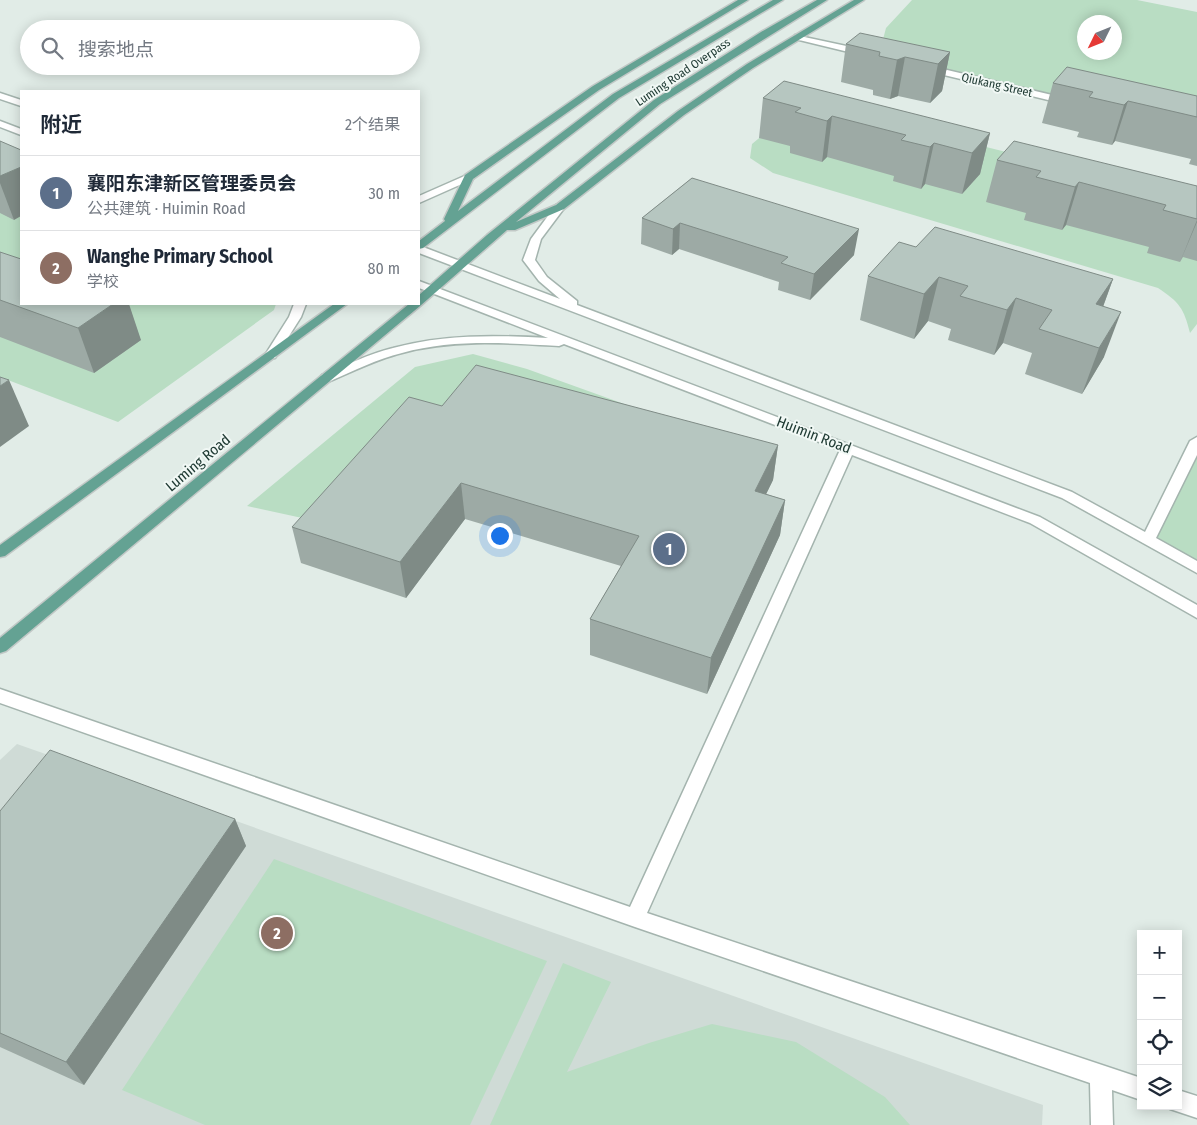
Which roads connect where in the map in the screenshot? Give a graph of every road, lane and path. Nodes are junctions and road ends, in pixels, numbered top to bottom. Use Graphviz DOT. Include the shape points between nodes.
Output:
graph roads {
  1 [pos="744,0"];
  2 [pos="780,0"];
  3 [pos="824,0"];
  4 [pos="860,0"];
  5 [pos="798,37"];
  6 [pos="872,55"];
  7 [pos="920,66"];
  8 [pos="0,96"];
  9 [pos="20,103"];
  10 [pos="1082,105"];
  11 [pos="0,124"];
  12 [pos="20,132"];
  13 [pos="469,176"];
  14 [pos="542,197"];
  15 [pos="420,200"];
  16 [pos="560,207"];
  17 [pos="448,223"];
  18 [pos="491,237"];
  19 [pos="420,246"];
  20 [pos="420,247"];
  21 [pos="460,265"];
  22 [pos="420,284"];
  23 [pos="433,290"];
  24 [pos="420,301"];
  25 [pos="300,305"];
  26 [pos="340,305"];
  27 [pos="415,305"];
  28 [pos="586,313"];
  29 [pos="574,343"];
  30 [pos="271,355"];
  31 [pos="326,378"];
  32 [pos="1197,441"];
  33 [pos="848,448"];
  34 [pos="1148,540"];
  35 [pos="0,552"];
  36 [pos="1197,568"];
  37 [pos="1197,612"];
  38 [pos="0,647"];
  39 [pos="0,696"];
  40 [pos="635,918"];
  41 [pos="1101,1076"];
  42 [pos="1137,1088"];
  43 [pos="1182,1102"];
  44 [pos="1197,1107"];
  45 [pos="1102,1125"];
  1 -- 13 [label="main road" via="596,88"];
  2 -- 17 [label="main road, Luming Road Overpass" via="616,96"];
  3 -- 14 [label="main road, Luming Road Overpass" via="657,102"];
  4 -- 5 [label="main road"];
  5 -- 6 [label="street"];
  5 -- 16 [label="main road" via="681,113"];
  7 -- 10 [label="street, Qiukang Street"];
  8 -- 9 [label="street"];
  11 -- 12 [label="street"];
  13 -- 15 [label="street"];
  13 -- 17 [label="main road"];
  14 -- 18 [label="main road, Luming Road"];
  16 -- 18 [label="main road"];
  16 -- 28 [label="street" via="536,239 529,260 543,279"];
  17 -- 19 [label="main road"];
  18 -- 21 [label="main road, Luming Road"];
  20 -- 21 [label="street"];
  21 -- 23 [label="main road, Luming Road"];
  21 -- 28 [label="street"];
  22 -- 23 [label="street, Huimin Road"];
  23 -- 24 [label="main road, Luming Road"];
  23 -- 29 [label="street, Huimin Road"];
  25 -- 30 [label="street"];
  26 -- 30 [label="main road"];
  27 -- 31 [label="main road, Luming Road"];
  28 -- 34 [label="street" via="1067,495"];
  29 -- 31 [label="street" via="454,340 404,348"];
  29 -- 33 [label="street, Huimin Road"];
  30 -- 35 [label="main road"];
  31 -- 38 [label="main road, Luming Road"];
  32 -- 34 [label="street"];
  33 -- 37 [label="street, Huimin Road" via="1036,520"];
  33 -- 40 [label="street"];
  34 -- 36 [label="street"];
  39 -- 40 [label="street"];
  40 -- 41 [label="street"];
  41 -- 42 [label="street"];
  41 -- 45 [label="street"];
  43 -- 44 [label="street"];
}
